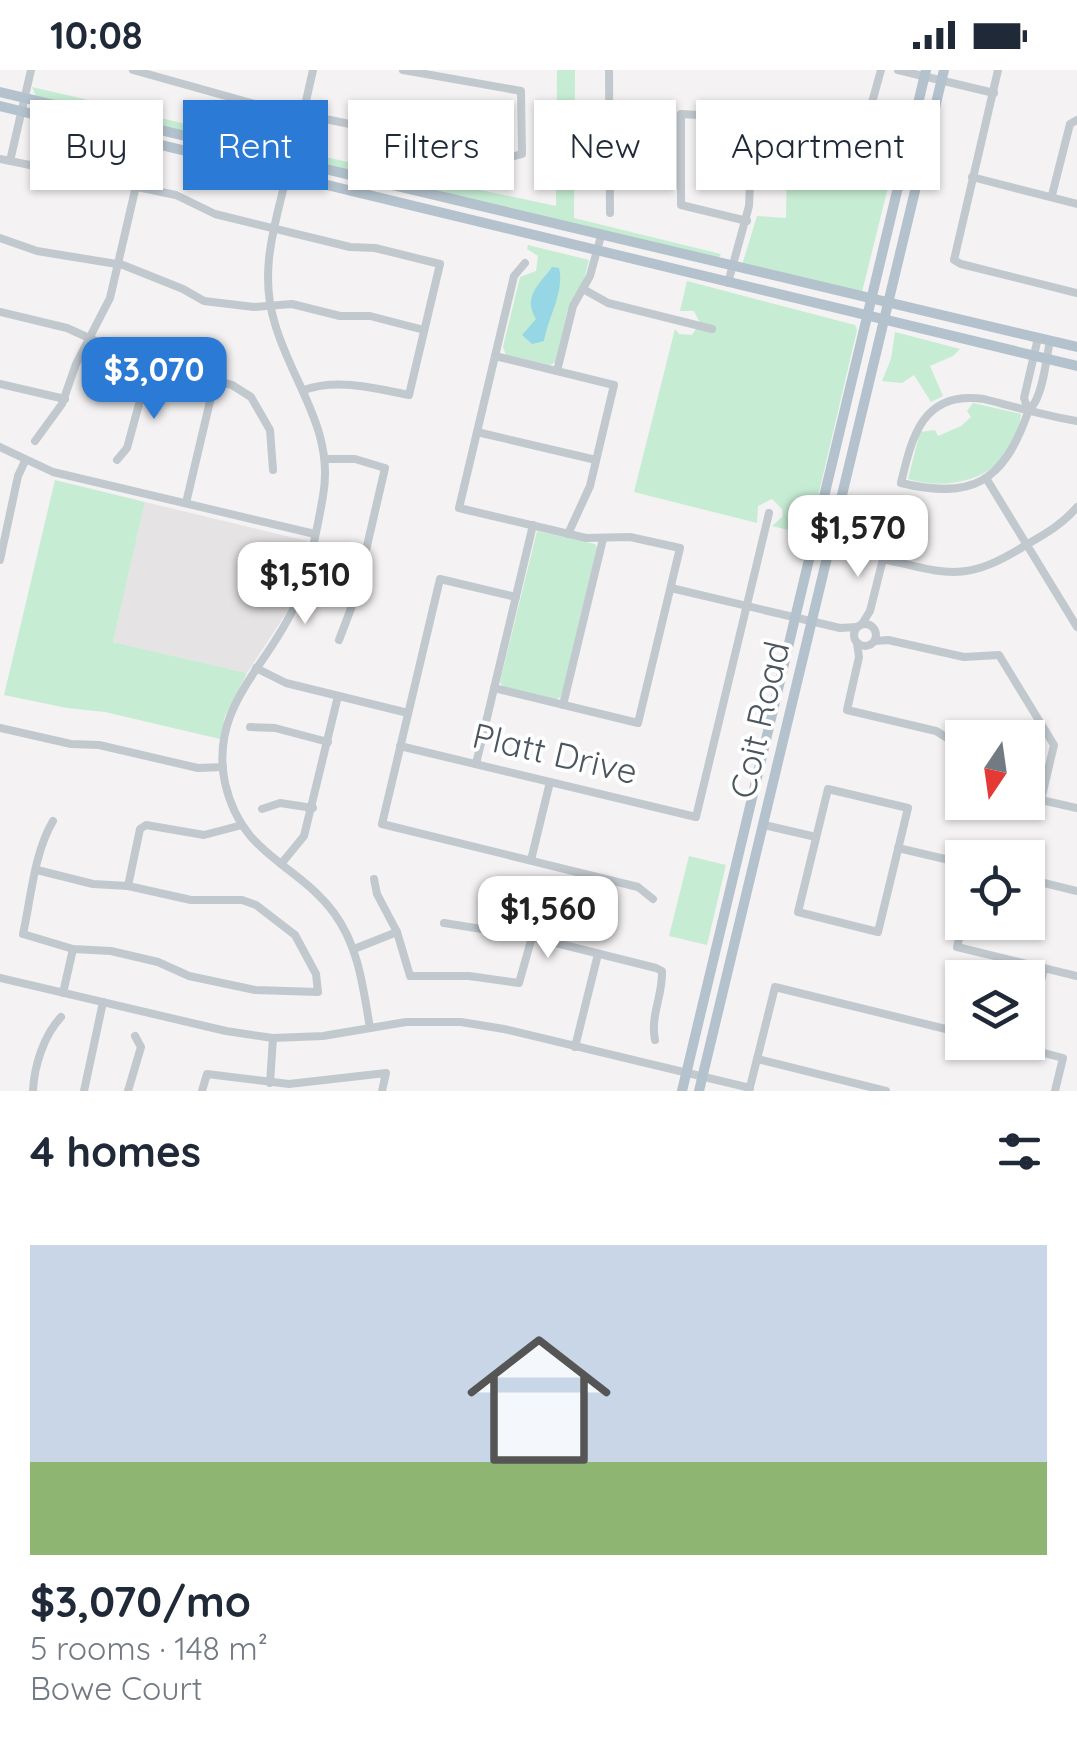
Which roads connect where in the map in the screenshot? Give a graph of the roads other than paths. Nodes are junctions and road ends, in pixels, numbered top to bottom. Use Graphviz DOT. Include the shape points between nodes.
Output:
graph roads {
  1 [pos="31,70"];
  2 [pos="133,70"];
  3 [pos="313,70"];
  4 [pos="404,70"];
  5 [pos="609,70"];
  6 [pos="881,70"];
  7 [pos="898,70"];
  8 [pos="998,70"];
  9 [pos="925,73"];
  10 [pos="943,75"];
  11 [pos="0,92"];
  12 [pos="994,92"];
  13 [pos="25,98"];
  14 [pos="240,100"];
  15 [pos="306,100"];
  16 [pos="873,100"];
  17 [pos="0,106"];
  18 [pos="22,111"];
  19 [pos="696,115"];
  20 [pos="328,120"];
  21 [pos="1075,120"];
  22 [pos="183,136"];
  23 [pos="183,150"];
  24 [pos="0,158"];
  25 [pos="10,161"];
  26 [pos="30,165"];
  27 [pos="328,171"];
  28 [pos="972,176"];
  29 [pos="328,185"];
  30 [pos="135,190"];
  31 [pos="154,190"];
  32 [pos="283,190"];
  33 [pos="751,190"];
  34 [pos="1052,195"];
  35 [pos="1077,204"];
  36 [pos="610,212"];
  37 [pos="747,222"];
  38 [pos="273,228"];
  39 [pos="601,236"];
  40 [pos="0,238"];
  41 [pos="598,252"];
  42 [pos="525,263"];
  43 [pos="119,264"];
  44 [pos="731,267"];
  45 [pos="728,283"];
  46 [pos="583,289"];
  47 [pos="1077,293"];
  48 [pos="872,301"];
  49 [pos="889,303"];
  50 [pos="270,305"];
  51 [pos="0,312"];
  52 [pos="869,317"];
  53 [pos="885,322"];
  54 [pos="712,329"];
  55 [pos="424,330"];
  56 [pos="92,338"];
  57 [pos="1044,340"];
  58 [pos="1077,347"];
  59 [pos="495,356"];
  60 [pos="1040,358"];
  61 [pos="150,364"];
  62 [pos="1077,366"];
  63 [pos="557,371"];
  64 [pos="215,380"];
  65 [pos="0,384"];
  66 [pos="304,390"];
  67 [pos="64,399"];
  68 [pos="1028,410"];
  69 [pos="1077,421"];
  70 [pos="477,432"];
  71 [pos="36,441"];
  72 [pos="0,448"];
  73 [pos="118,460"];
  74 [pos="325,460"];
  75 [pos="596,460"];
  76 [pos="25,461"];
  77 [pos="274,470"];
  78 [pos="986,478"];
  79 [pos="186,503"];
  80 [pos="1077,507"];
  81 [pos="769,513"];
  82 [pos="533,525"];
  83 [pos="314,534"];
  84 [pos="568,534"];
  85 [pos="602,539"];
  86 [pos="1027,545"];
  87 [pos="0,560"];
  88 [pos="671,588"];
  89 [pos="516,597"];
  90 [pos="746,606"];
  91 [pos="870,610"];
  92 [pos="797,618"];
  93 [pos="812,622"];
  94 [pos="860,626"];
  95 [pos="1077,627"];
  96 [pos="840,628"];
  97 [pos="874,628"];
  98 [pos="339,640"];
  99 [pos="888,640"];
  100 [pos="856,641"];
  101 [pos="872,644"];
  102 [pos="860,657"];
  103 [pos="256,668"];
  104 [pos="494,688"];
  105 [pos="338,696"];
  106 [pos="563,705"];
  107 [pos="408,713"];
  108 [pos="1038,720"];
  109 [pos="250,727"];
  110 [pos="0,728"];
  111 [pos="1045,731"];
  112 [pos="945,737"];
  113 [pos="328,742"];
  114 [pos="400,746"];
  115 [pos="476,764"];
  116 [pos="223,768"];
  117 [pos="550,782"];
  118 [pos="1045,783"];
  119 [pos="1045,801"];
  120 [pos="313,808"];
  121 [pos="1077,808"];
  122 [pos="262,809"];
  123 [pos="53,821"];
  124 [pos="748,822"];
  125 [pos="764,825"];
  126 [pos="242,826"];
  127 [pos="816,837"];
  128 [pos="898,848"];
  129 [pos="945,859"];
  130 [pos="531,860"];
  131 [pos="281,864"];
  132 [pos="37,870"];
  133 [pos="374,878"];
  134 [pos="1045,883"];
  135 [pos="128,886"];
  136 [pos="1077,891"];
  137 [pos="653,899"];
  138 [pos="444,923"];
  139 [pos="397,932"];
  140 [pos="532,937"];
  141 [pos="959,940"];
  142 [pos="73,948"];
  143 [pos="354,950"];
  144 [pos="598,954"];
  145 [pos="1011,960"];
  146 [pos="1045,968"];
  147 [pos="1077,976"];
  148 [pos="0,978"];
  149 [pos="63,993"];
  150 [pos="103,1002"];
  151 [pos="61,1017"];
  152 [pos="370,1028"];
  153 [pos="945,1029"];
  154 [pos="135,1036"];
  155 [pos="272,1038"];
  156 [pos="655,1040"];
  157 [pos="575,1046"];
  158 [pos="1045,1050"];
  159 [pos="757,1059"];
  160 [pos="686,1074"];
  161 [pos="702,1077"];
  162 [pos="270,1083"];
  163 [pos="308,1088"];
  164 [pos="749,1090"];
  165 [pos="33,1091"];
  166 [pos="84,1091"];
  167 [pos="128,1091"];
  168 [pos="202,1091"];
  169 [pos="382,1091"];
  170 [pos="682,1091"];
  171 [pos="699,1091"];
  172 [pos="886,1091"];
  173 [pos="1055,1091"];
  1 -- 13 [label="street"];
  2 -- 14 [label="street"];
  3 -- 15 [label="street"];
  4 -- 20 [label="street" via="520,92 518,158"];
  5 -- 36 [label="street"];
  6 -- 16 [label="street"];
  7 -- 9 [label="street"];
  8 -- 12 [label="street"];
  9 -- 10 [label="street"];
  9 -- 48 [label="main road, Coit Road"];
  10 -- 12 [label="street"];
  10 -- 49 [label="main road, Coit Road"];
  11 -- 13 [label="main road"];
  12 -- 28 [label="street"];
  13 -- 18 [label="street"];
  13 -- 22 [label="main road"];
  17 -- 18 [label="main road"];
  18 -- 23 [label="main road"];
  18 -- 25 [label="street"];
  19 -- 37 [label="street" via="681,114 680,205"];
  21 -- 34 [label="street"];
  24 -- 25 [label="street"];
  25 -- 26 [label="street"];
  27 -- 39 [label="main road"];
  28 -- 34 [label="street"];
  28 -- 47 [label="street" via="954,260"];
  29 -- 41 [label="main road"];
  30 -- 43 [label="street"];
  31 -- 38 [label="street"];
  32 -- 38 [label="street"];
  33 -- 37 [label="street"];
  34 -- 35 [label="street"];
  37 -- 44 [label="street"];
  38 -- 50 [label="street" via="266,267"];
  38 -- 55 [label="street" via="440,264"];
  39 -- 41 [label="street"];
  39 -- 44 [label="main road"];
  40 -- 43 [label="street"];
  41 -- 45 [label="main road"];
  41 -- 46 [label="street"];
  42 -- 59 [label="street" via="514,276"];
  43 -- 50 [label="street" via="204,301"];
  43 -- 56 [label="street"];
  44 -- 45 [label="street"];
  44 -- 48 [label="main road"];
  45 -- 52 [label="main road"];
  46 -- 54 [label="street" via="608,304"];
  46 -- 63 [label="street"];
  48 -- 49 [label="main road"];
  48 -- 52 [label="main road, Coit Road"];
  49 -- 53 [label="main road, Coit Road"];
  49 -- 57 [label="main road"];
  50 -- 55 [label="street" via="370,316"];
  50 -- 66 [label="street"];
  51 -- 56 [label="street"];
  52 -- 53 [label="main road"];
  52 -- 92 [label="main road, Coit Road"];
  53 -- 60 [label="main road"];
  53 -- 93 [label="main road, Coit Road"];
  55 -- 66 [label="street" via="408,396 360,385"];
  56 -- 61 [label="street"];
  56 -- 67 [label="street"];
  57 -- 58 [label="main road"];
  57 -- 60 [label="street"];
  59 -- 63 [label="street"];
  59 -- 70 [label="street"];
  60 -- 62 [label="main road"];
  60 -- 68 [label="street" via="1024,398"];
  61 -- 64 [label="street"];
  61 -- 73 [label="street"];
  63 -- 75 [label="street" via="614,385"];
  64 -- 77 [label="street" via="250,397 270,430"];
  64 -- 79 [label="street"];
  65 -- 67 [label="street"];
  66 -- 74 [label="street"];
  67 -- 71 [label="street"];
  68 -- 69 [label="street"];
  68 -- 78 [label="street" via="1014,449"];
  68 -- 78 [label="street" via="972,398 938,407 914,433 901,483 948,490"];
  70 -- 75 [label="street"];
  70 -- 82 [label="street" via="459,508"];
  72 -- 76 [label="street"];
  74 -- 83 [label="street"];
  74 -- 98 [label="street" via="385,468"];
  75 -- 84 [label="street"];
  76 -- 79 [label="street"];
  76 -- 87 [label="street"];
  78 -- 86 [label="street"];
  79 -- 83 [label="street"];
  80 -- 86 [label="street"];
  81 -- 90 [label="street"];
  82 -- 84 [label="street"];
  82 -- 89 [label="street"];
  83 -- 103 [label="street" via="294,606"];
  84 -- 85 [label="street"];
  85 -- 88 [label="street" via="630,537 680,548"];
  85 -- 106 [label="street"];
  86 -- 91 [label="street" via="964,573 883,558"];
  86 -- 95 [label="street"];
  88 -- 90 [label="street"];
  88 -- 106 [label="street" via="638,723"];
  89 -- 104 [label="street"];
  89 -- 107 [label="street" via="440,578"];
  90 -- 92 [label="street"];
  90 -- 117 [label="street, Platt Drive" via="696,816"];
  91 -- 94 [label="street"];
  91 -- 97 [label="street"];
  92 -- 93 [label="street"];
  92 -- 124 [label="main road, Coit Road"];
  93 -- 96 [label="street"];
  93 -- 125 [label="main road, Coit Road"];
  94 -- 96 [label="street"];
  94 -- 97 [label="street"];
  94 -- 100 [label="street"];
  96 -- 100 [label="street"];
  97 -- 99 [label="street"];
  97 -- 101 [label="street"];
  99 -- 101 [label="street"];
  99 -- 108 [label="street" via="960,657 996,654"];
  100 -- 101 [label="street"];
  100 -- 102 [label="street"];
  101 -- 102 [label="street"];
  102 -- 112 [label="street" via="846,710"];
  103 -- 105 [label="street" via="286,684"];
  103 -- 116 [label="street" via="232,711"];
  104 -- 106 [label="street"];
  104 -- 115 [label="street"];
  105 -- 107 [label="street"];
  105 -- 113 [label="street"];
  107 -- 114 [label="street"];
  109 -- 113 [label="street"];
  110 -- 116 [label="street"];
  111 -- 118 [label="street" via="1054,745"];
  113 -- 120 [label="street"];
  114 -- 115 [label="street, Platt Drive"];
  114 -- 130 [label="street" via="382,824"];
  115 -- 117 [label="street, Platt Drive"];
  116 -- 126 [label="street"];
  117 -- 130 [label="street"];
  119 -- 121 [label="street"];
  120 -- 122 [label="street" via="280,803"];
  120 -- 131 [label="street" via="304,836"];
  123 -- 132 [label="street"];
  124 -- 125 [label="main road"];
  124 -- 160 [label="main road, Coit Road"];
  125 -- 127 [label="street"];
  125 -- 161 [label="main road, Coit Road"];
  126 -- 131 [label="street"];
  126 -- 135 [label="street" via="204,835 146,824"];
  127 -- 128 [label="street" via="828,789 908,808"];
  127 -- 128 [label="street" via="798,912 878,932"];
  128 -- 129 [label="street"];
  130 -- 137 [label="street" via="638,887"];
  131 -- 143 [label="street" via="334,913"];
  132 -- 135 [label="street"];
  132 -- 142 [label="street" via="23,934"];
  133 -- 139 [label="street"];
  134 -- 136 [label="street"];
  135 -- 142 [label="street" via="256,905 296,935 318,992 255,990 111,951"];
  138 -- 140 [label="street"];
  139 -- 140 [label="street" via="410,976 519,983"];
  139 -- 143 [label="street"];
  140 -- 144 [label="street"];
  141 -- 145 [label="street" via="958,947"];
  142 -- 149 [label="street"];
  143 -- 152 [label="street"];
  144 -- 156 [label="street" via="662,971"];
  144 -- 157 [label="street"];
  146 -- 147 [label="street"];
  148 -- 149 [label="street"];
  149 -- 150 [label="street"];
  150 -- 155 [label="street"];
  150 -- 166 [label="street"];
  151 -- 165 [label="street" via="50,1029"];
  152 -- 155 [label="street"];
  152 -- 157 [label="street" via="460,1022"];
  153 -- 159 [label="street" via="776,987"];
  154 -- 167 [label="street" via="141,1047"];
  155 -- 162 [label="street"];
  157 -- 160 [label="street"];
  158 -- 173 [label="street" via="1063,1058"];
  159 -- 164 [label="street"];
  159 -- 172 [label="street"];
  160 -- 161 [label="street"];
  160 -- 170 [label="main road, Coit Road"];
  161 -- 164 [label="street"];
  161 -- 171 [label="main road, Coit Road"];
  162 -- 163 [label="street"];
  162 -- 168 [label="street" via="207,1074"];
  163 -- 169 [label="street" via="386,1074"];
}
